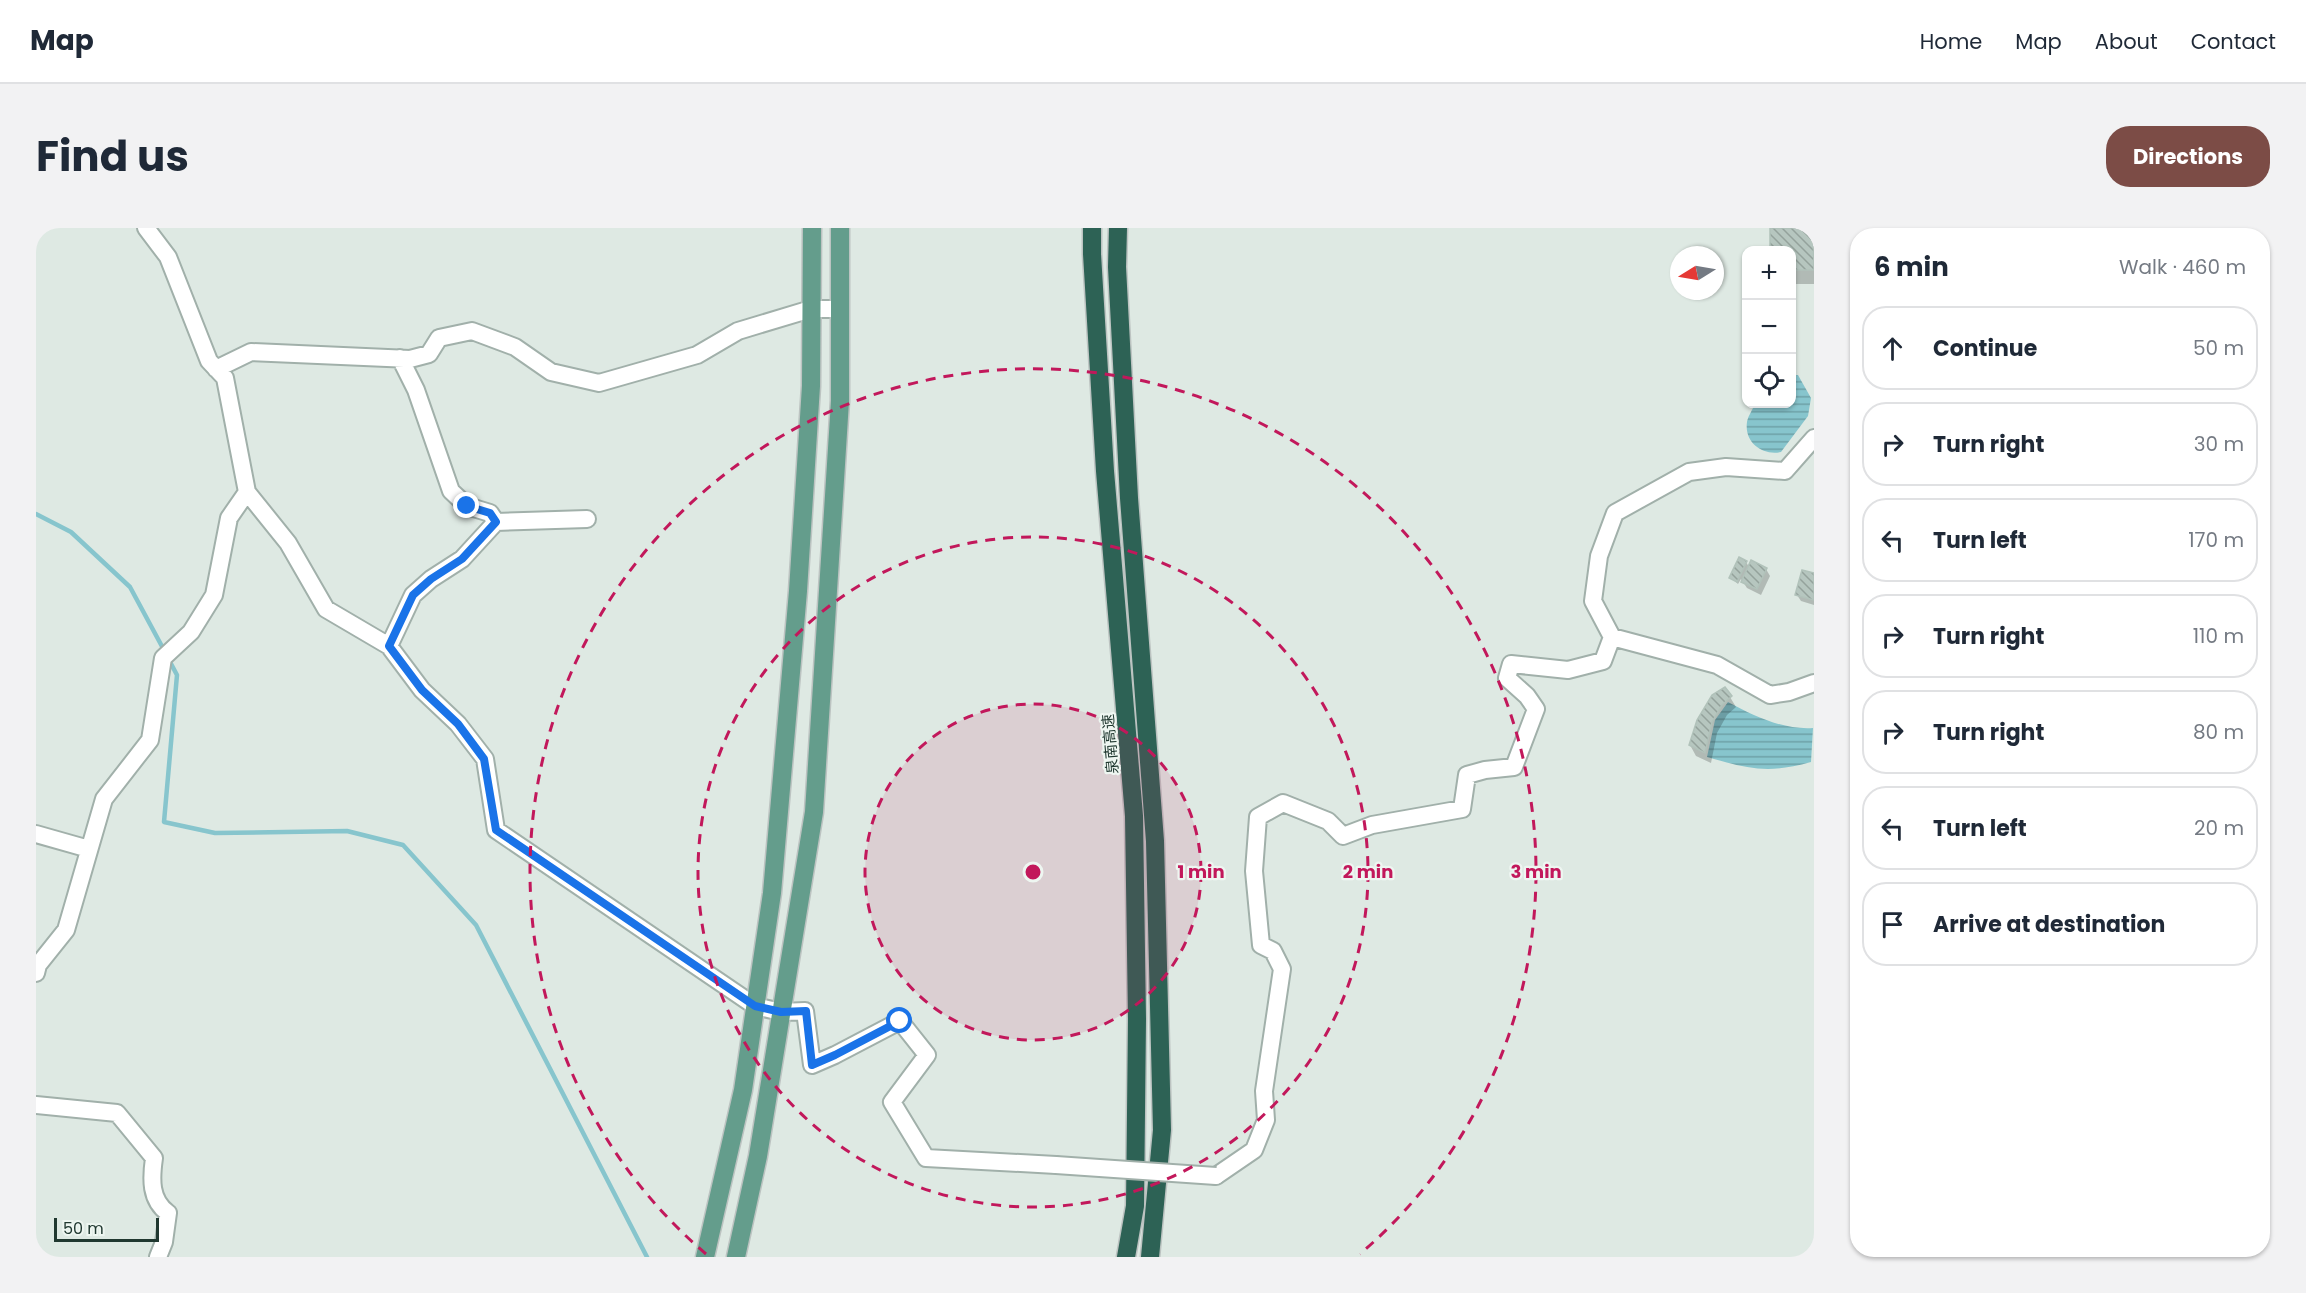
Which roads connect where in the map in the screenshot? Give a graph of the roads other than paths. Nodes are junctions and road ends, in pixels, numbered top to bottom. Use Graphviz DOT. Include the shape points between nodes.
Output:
graph roads {
  1 [pos="146,228"];
  2 [pos="812,228"];
  3 [pos="840,228"];
  4 [pos="1092,228"];
  5 [pos="1118,228"];
  6 [pos="811,309"];
  7 [pos="840,309"];
  8 [pos="400,358"];
  9 [pos="216,369"];
  10 [pos="1814,438"];
  11 [pos="248,492"];
  12 [pos="587,519"];
  13 [pos="496,522"];
  14 [pos="1612,637"];
  15 [pos="389,646"];
  16 [pos="1814,682"];
  17 [pos="36,834"];
  18 [pos="89,849"];
  19 [pos="36,973"];
  20 [pos="755,1006"];
  21 [pos="781,1012"];
  22 [pos="36,1105"];
  23 [pos="158,1257"];
  24 [pos="705,1257"];
  25 [pos="736,1257"];
  26 [pos="1126,1257"];
  27 [pos="1150,1257"];
  1 -- 9 [label="street" via="168,257 208,361"];
  2 -- 6 [label="main road"];
  3 -- 7 [label="main road"];
  4 -- 26 [label="highway, 泉南高速" via="1105,471 1134,816 1135,1206"];
  5 -- 27 [label="highway" via="1128,486 1155,841 1162,1130"];
  6 -- 7 [label="street"];
  6 -- 8 [label="street" via="738,331 697,355 599,383 551,372 515,347 472,331 439,338 429,354"];
  6 -- 20 [label="main road" via="811,386 797,603 772,893"];
  7 -- 21 [label="main road" via="840,401 814,812"];
  8 -- 9 [label="street" via="251,352"];
  8 -- 13 [label="street" via="416,390 452,491 467,506 490,513"];
  9 -- 11 [label="street" via="225,378"];
  10 -- 14 [label="street" via="1785,471 1726,467 1689,472 1615,513 1599,556 1593,601"];
  11 -- 15 [label="street" via="288,543 326,609"];
  11 -- 18 [label="street" via="229,518 214,595 190,632 162,658 150,740 104,799"];
  12 -- 13 [label="street"];
  13 -- 15 [label="street" via="462,559 413,595"];
  14 -- 16 [label="street" via="1717,665 1770,695"];
  14 -- 21 [label="street, bridge" via="1603,661 1568,670 1510,664 1508,678 1536,709 1514,767 1467,775 1462,809 1372,825 1343,836 1328,821 1283,803 1258,817 1254,871 1262,945 1273,951 1282,969 1264,1091 1266,1120 1254,1150 1216,1176 926,1158 892,1102 927,1054 900,1021 812,1065 806,1011"];
  15 -- 20 [label="street" via="422,690 458,724 484,759 496,830"];
  17 -- 18 [label="street"];
  18 -- 19 [label="street" via="66,930"];
  20 -- 21 [label="street"];
  20 -- 24 [label="main road" via="743,1090"];
  21 -- 25 [label="main road" via="758,1156"];
  22 -- 23 [label="street" via="117,1113 154,1158 151,1180 158,1206 168,1214"];
}
